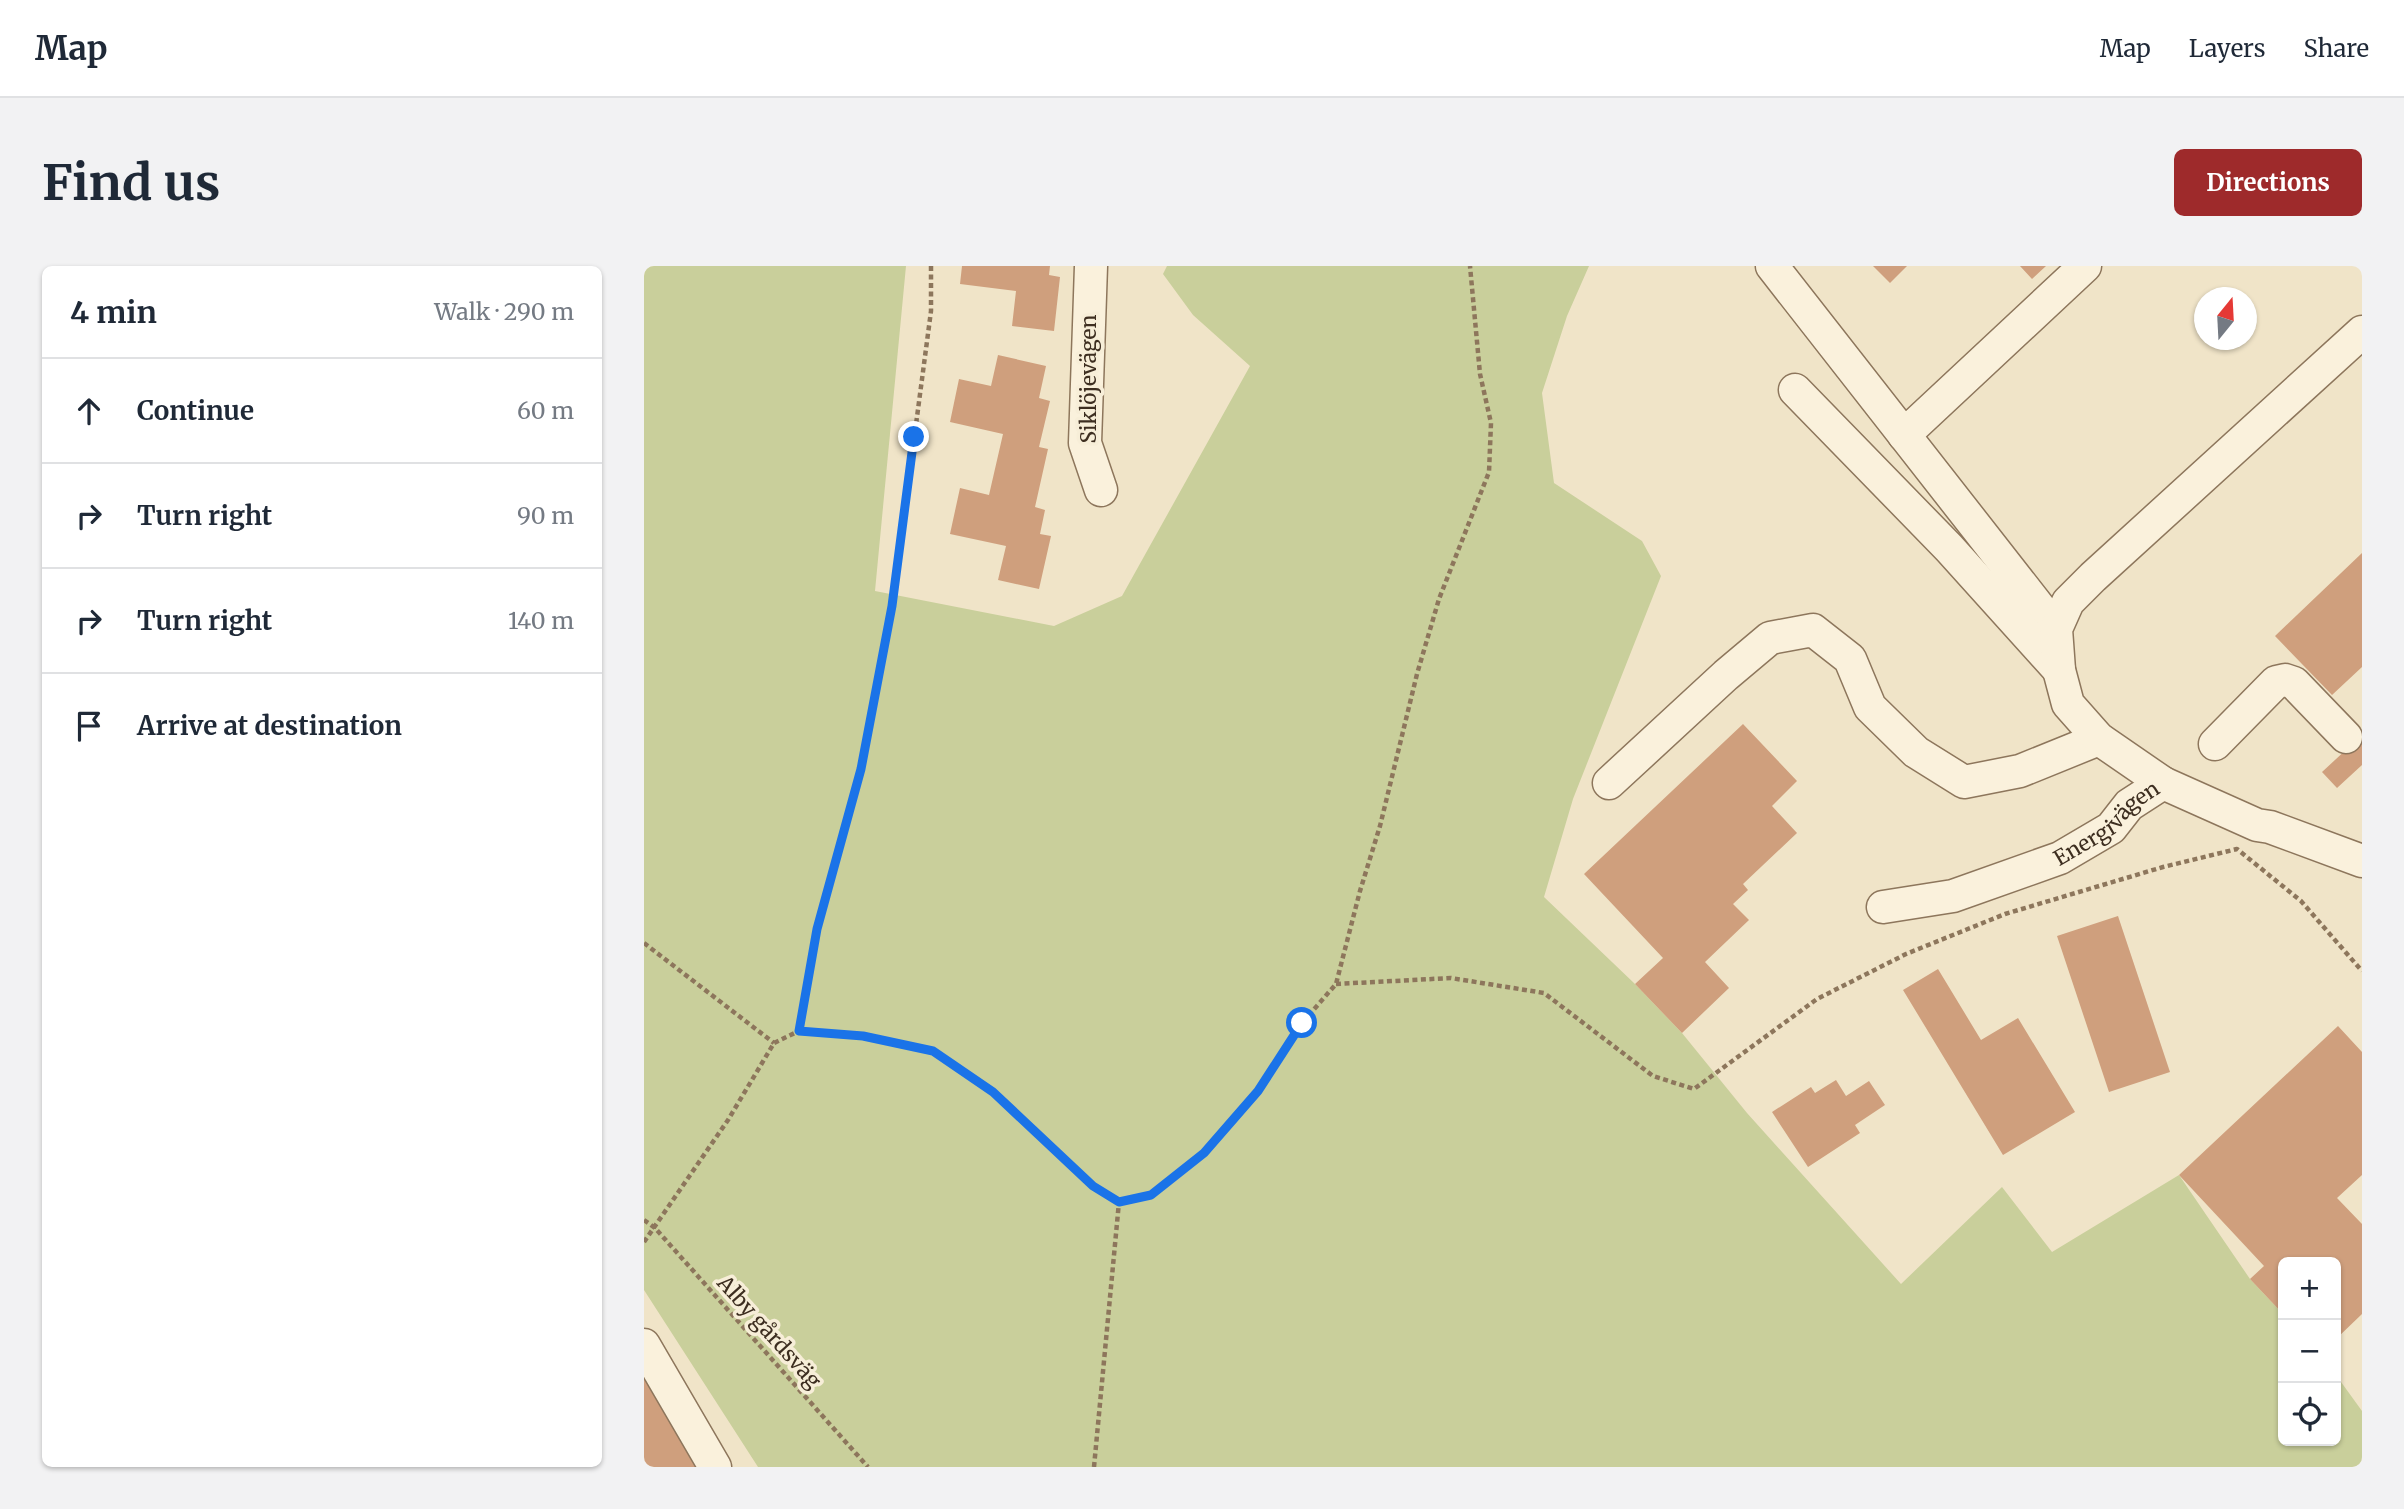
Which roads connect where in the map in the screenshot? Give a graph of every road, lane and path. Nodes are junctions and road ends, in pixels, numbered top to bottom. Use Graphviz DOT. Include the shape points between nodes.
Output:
graph roads {
  1 [pos="931,266"];
  2 [pos="1091,266"];
  3 [pos="1470,266"];
  4 [pos="1772,266"];
  5 [pos="2085,266"];
  6 [pos="2362,332"];
  7 [pos="1795,390"];
  8 [pos="1904,435"];
  9 [pos="1101,490"];
  10 [pos="2056,629"];
  11 [pos="2059,670"];
  12 [pos="2346,737"];
  13 [pos="2099,739"];
  14 [pos="2216,744"];
  15 [pos="1609,783"];
  16 [pos="2163,783"];
  17 [pos="2362,861"];
  18 [pos="1883,907"];
  19 [pos="644,943"];
  20 [pos="2362,971"];
  21 [pos="1336,984"];
  22 [pos="799,1031"];
  23 [pos="774,1043"];
  24 [pos="1119,1202"];
  25 [pos="644,1220"];
  26 [pos="655,1228"];
  27 [pos="644,1242"];
  28 [pos="644,1345"];
  29 [pos="715,1467"];
  30 [pos="868,1467"];
  31 [pos="1094,1467"];
  1 -- 22 [label="path" via="931,311 892,606 861,769 817,929"];
  2 -- 9 [label="street, Siklöjevägen" via="1086,443"];
  3 -- 21 [label="path" via="1480,374 1491,423 1489,472 1439,599"];
  4 -- 8 [label="street"];
  5 -- 8 [label="street"];
  6 -- 10 [label="street" via="2068,602"];
  7 -- 11 [label="street" via="1949,548"];
  8 -- 10 [label="street"];
  10 -- 11 [label="street"];
  11 -- 13 [label="street" via="2068,704"];
  12 -- 14 [label="street" via="2294,683 2285,680 2276,682"];
  13 -- 15 [label="street" via="2020,771 1964,782 1916,752 1870,707 1850,659 1813,629 1770,638"];
  13 -- 16 [label="street"];
  16 -- 17 [label="street, Energivägen" via="2257,825"];
  16 -- 18 [label="street, Energivägen" via="2129,805 2111,828 2060,859 1953,896"];
  19 -- 23 [label="path"];
  20 -- 21 [label="path" via="2301,901 2237,849 2005,914 1906,954 1817,999 1695,1089 1653,1076 1544,993 1451,978"];
  21 -- 24 [label="path" via="1302,1023 1258,1091 1204,1153 1151,1195"];
  22 -- 23 [label="path"];
  22 -- 24 [label="path" via="863,1036 933,1051 993,1092 1093,1186"];
  23 -- 26 [label="path"];
  24 -- 31 [label="path"];
  25 -- 26 [label="path, Alby gårdsväg"];
  26 -- 27 [label="path"];
  26 -- 30 [label="path, Alby gårdsväg"];
  28 -- 29 [label="street"];
}
